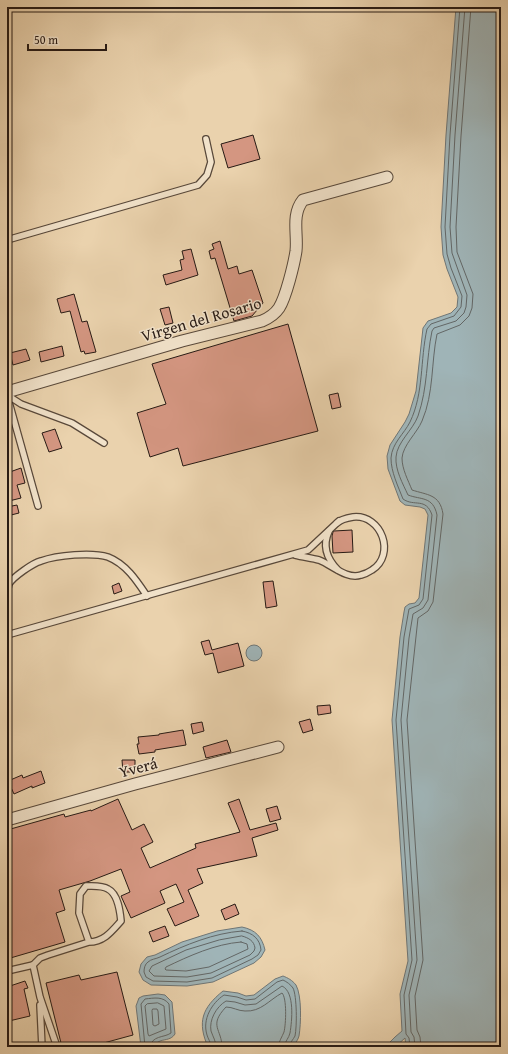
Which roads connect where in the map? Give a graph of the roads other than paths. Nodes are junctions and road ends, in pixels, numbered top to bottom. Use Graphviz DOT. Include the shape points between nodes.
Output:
graph roads {
  1 [pos="206,139"];
  2 [pos="387,176"];
  3 [pos="7,240"];
  4 [pos="7,394"];
  5 [pos="104,443"];
  6 [pos="38,506"];
  7 [pos="339,521"];
  8 [pos="293,555"];
  9 [pos="338,570"];
  10 [pos="7,593"];
  11 [pos="148,596"];
  12 [pos="7,635"];
  13 [pos="278,747"];
  14 [pos="7,820"];
  15 [pos="89,942"];
  16 [pos="33,965"];
  17 [pos="7,971"];
  18 [pos="40,997"];
  19 [pos="42,1047"];
  20 [pos="56,1047"];
  1 -- 3 [label="lane" via="211,162 207,175 198,185"];
  2 -- 4 [label="street, Virgen del Rosario" via="303,200 298,206 295,224 296,251 289,282 279,308 270,317"];
  4 -- 5 [label="lane" via="22,404 72,423"];
  4 -- 6 [label="lane"];
  7 -- 8 [label="lane" via="308,550"];
  7 -- 9 [label="lane" via="329,532 325,548 330,562"];
  7 -- 9 [label="lane" via="358,516 372,522 382,534 385,545 381,560 373,570 359,576 350,576"];
  8 -- 9 [label="lane" via="319,560"];
  8 -- 11 [label="lane"];
  10 -- 11 [label="lane" via="9,584 19,574 41,561 94,554 121,565"];
  11 -- 12 [label="lane"];
  13 -- 14 [label="street, Yverá"];
  15 -- 15 [label="lane" via="106,937 121,921 120,910 108,888 86,886 80,894 79,913"];
  15 -- 16 [label="lane" via="40,958"];
  16 -- 17 [label="lane"];
  16 -- 18 [label="lane"];
  18 -- 19 [label="lane"];
  18 -- 20 [label="lane"];
}
